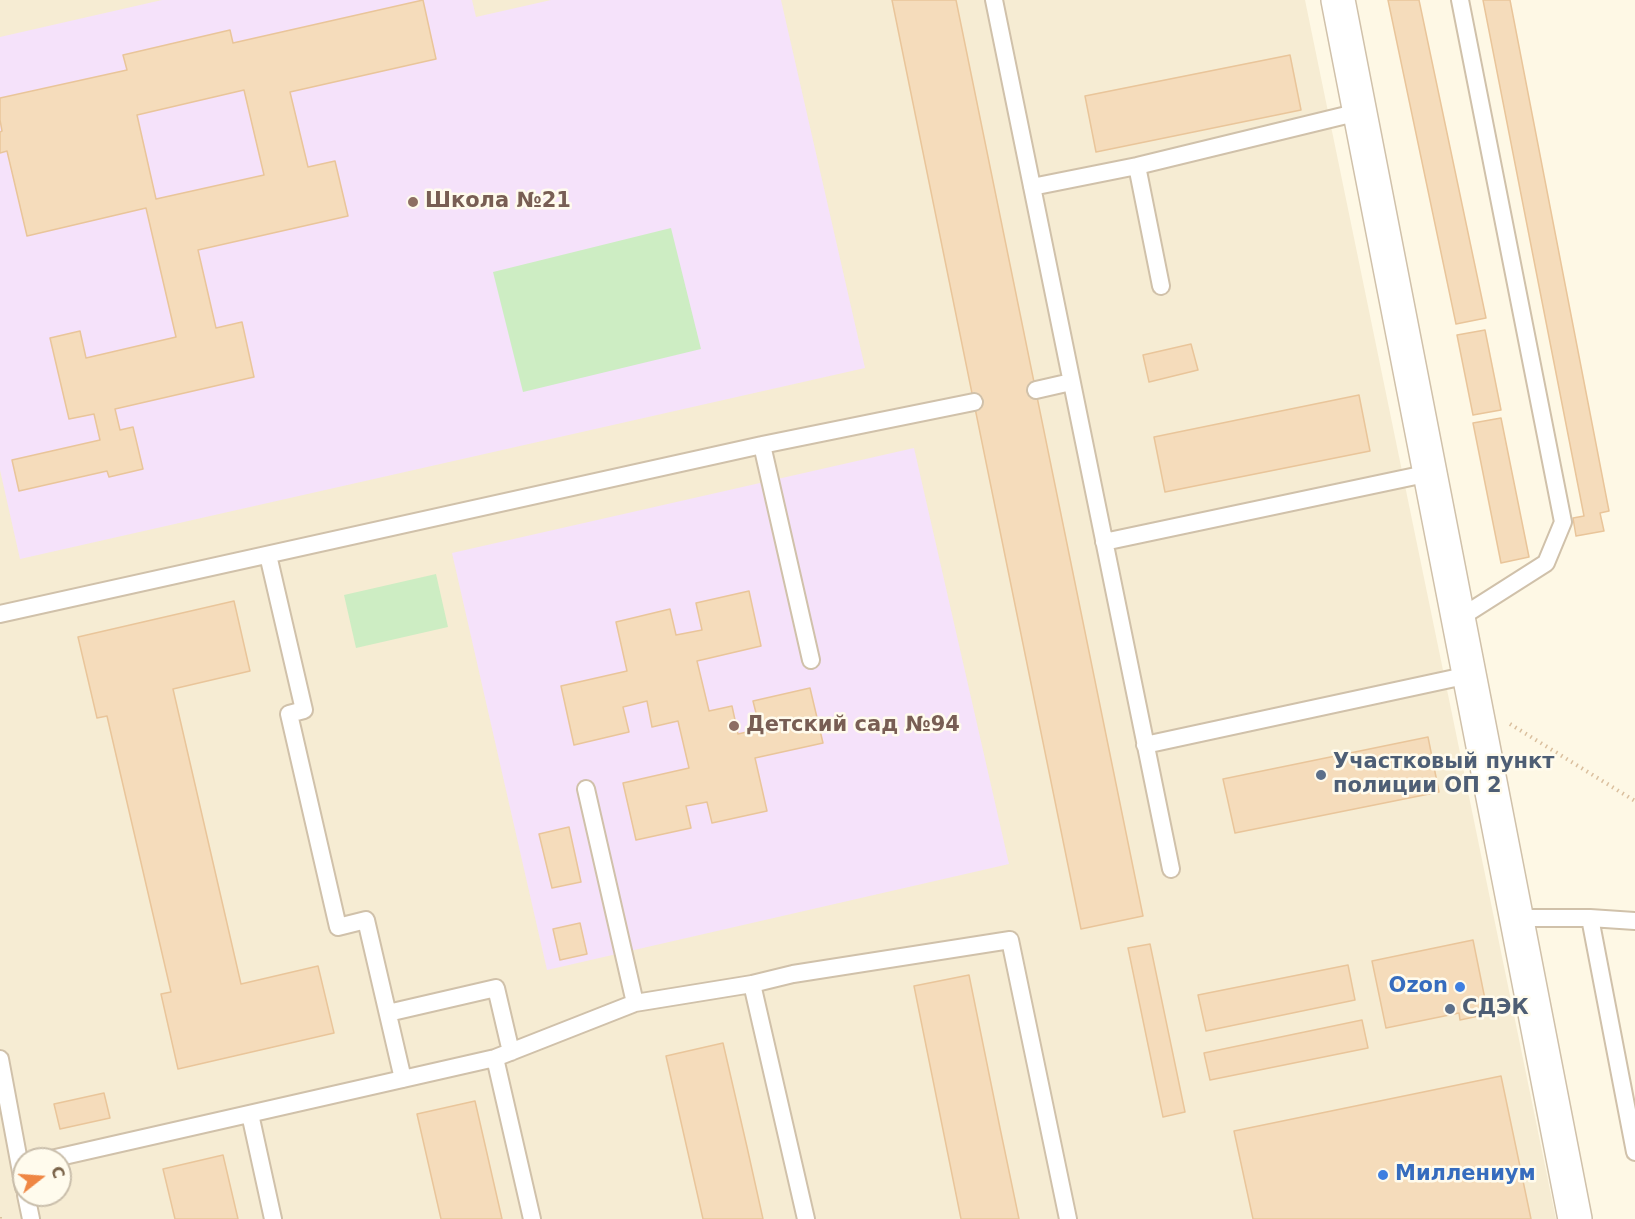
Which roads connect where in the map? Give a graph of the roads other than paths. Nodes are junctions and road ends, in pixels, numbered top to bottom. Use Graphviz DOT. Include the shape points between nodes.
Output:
graph roads {
  1 [pos="994,0"];
  2 [pos="1338,0"];
  3 [pos="1460,0"];
  4 [pos="1359,112"];
  5 [pos="1137,166"];
  6 [pos="1032,187"];
  7 [pos="1161,286"];
  8 [pos="1071,382"];
  9 [pos="1036,390"];
  10 [pos="974,402"];
  11 [pos="762,445"];
  12 [pos="1430,473"];
  13 [pos="1104,542"];
  14 [pos="267,555"];
  15 [pos="0,614"];
  16 [pos="1458,619"];
  17 [pos="811,660"];
  18 [pos="1472,688"];
  19 [pos="1145,745"];
  20 [pos="586,789"];
  21 [pos="1171,869"];
  22 [pos="1516,918"];
  23 [pos="1590,918"];
  24 [pos="1635,921"];
  25 [pos="752,984"];
  26 [pos="635,1003"];
  27 [pos="388,1013"];
  28 [pos="503,1055"];
  29 [pos="0,1059"];
  30 [pos="403,1079"];
  31 [pos="250,1114"];
  32 [pos="17,1147"];
  33 [pos="1635,1152"];
  34 [pos="72,1154"];
  35 [pos="273,1219"];
  36 [pos="532,1219"];
  37 [pos="806,1219"];
  38 [pos="1068,1219"];
  39 [pos="1575,1219"];
  1 -- 6 [label="lane"];
  2 -- 4 [label="street"];
  3 -- 16 [label="lane" via="1563,522 1546,563"];
  4 -- 5 [label="lane"];
  4 -- 12 [label="street"];
  5 -- 6 [label="lane"];
  5 -- 7 [label="lane"];
  6 -- 8 [label="lane"];
  8 -- 9 [label="lane"];
  8 -- 13 [label="lane"];
  10 -- 11 [label="lane"];
  11 -- 14 [label="lane"];
  11 -- 17 [label="lane"];
  12 -- 13 [label="lane"];
  12 -- 16 [label="street"];
  13 -- 19 [label="lane"];
  14 -- 15 [label="lane"];
  14 -- 27 [label="lane" via="304,710 289,714 338,927 366,920"];
  16 -- 18 [label="street"];
  18 -- 19 [label="lane"];
  18 -- 22 [label="street"];
  19 -- 21 [label="lane"];
  20 -- 26 [label="lane"];
  22 -- 23 [label="lane"];
  22 -- 39 [label="street"];
  23 -- 24 [label="lane"];
  23 -- 33 [label="lane"];
  25 -- 26 [label="lane"];
  25 -- 37 [label="lane"];
  25 -- 38 [label="lane" via="1010,940"];
  26 -- 28 [label="lane"];
  27 -- 28 [label="lane" via="496,988"];
  27 -- 30 [label="lane"];
  28 -- 30 [label="lane"];
  28 -- 36 [label="lane"];
  29 -- 32 [label="lane"];
  30 -- 31 [label="lane"];
  31 -- 34 [label="lane"];
  31 -- 35 [label="lane"];
}
